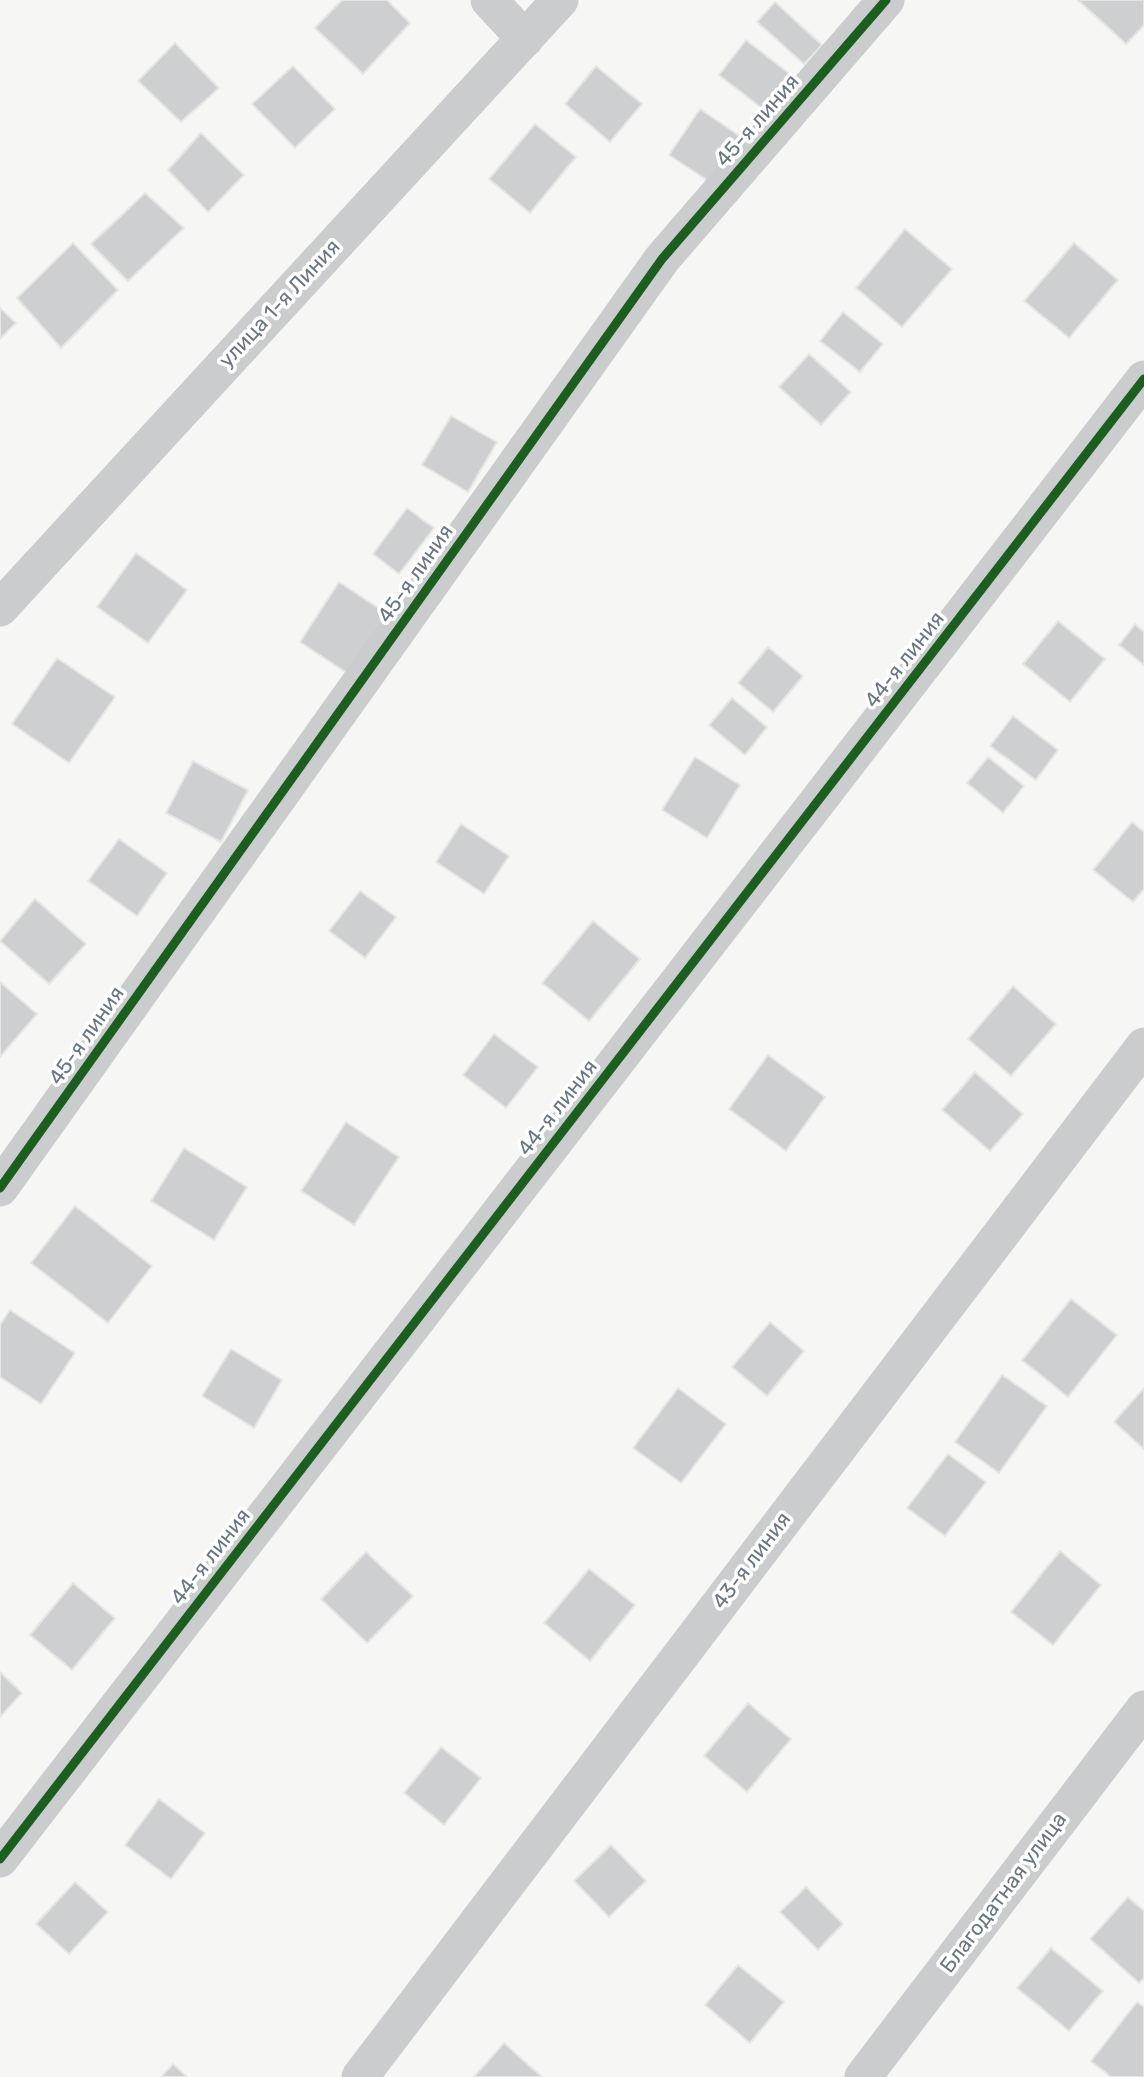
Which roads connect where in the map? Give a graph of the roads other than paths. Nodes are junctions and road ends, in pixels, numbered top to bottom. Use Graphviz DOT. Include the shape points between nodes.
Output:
graph roads {
  1 [pos="489,0"];
  2 [pos="561,0"];
  3 [pos="886,0"];
  4 [pos="525,39"];
  5 [pos="1144,379"];
  6 [pos="0,608"];
  7 [pos="1144,1046"];
  8 [pos="0,1188"];
  9 [pos="1144,1709"];
  10 [pos="0,1860"];
  11 [pos="360,2077"];
  12 [pos="863,2077"];
  1 -- 4 [label="street"];
  2 -- 4 [label="street, улица 1-я Линия"];
  3 -- 8 [label="street, 45-я линия" via="662,259"];
  4 -- 6 [label="street, улица 1-я Линия"];
  5 -- 10 [label="street, 44-я линия"];
  7 -- 11 [label="street, 43-я линия"];
  9 -- 12 [label="street, Благодатная улица"];
}
